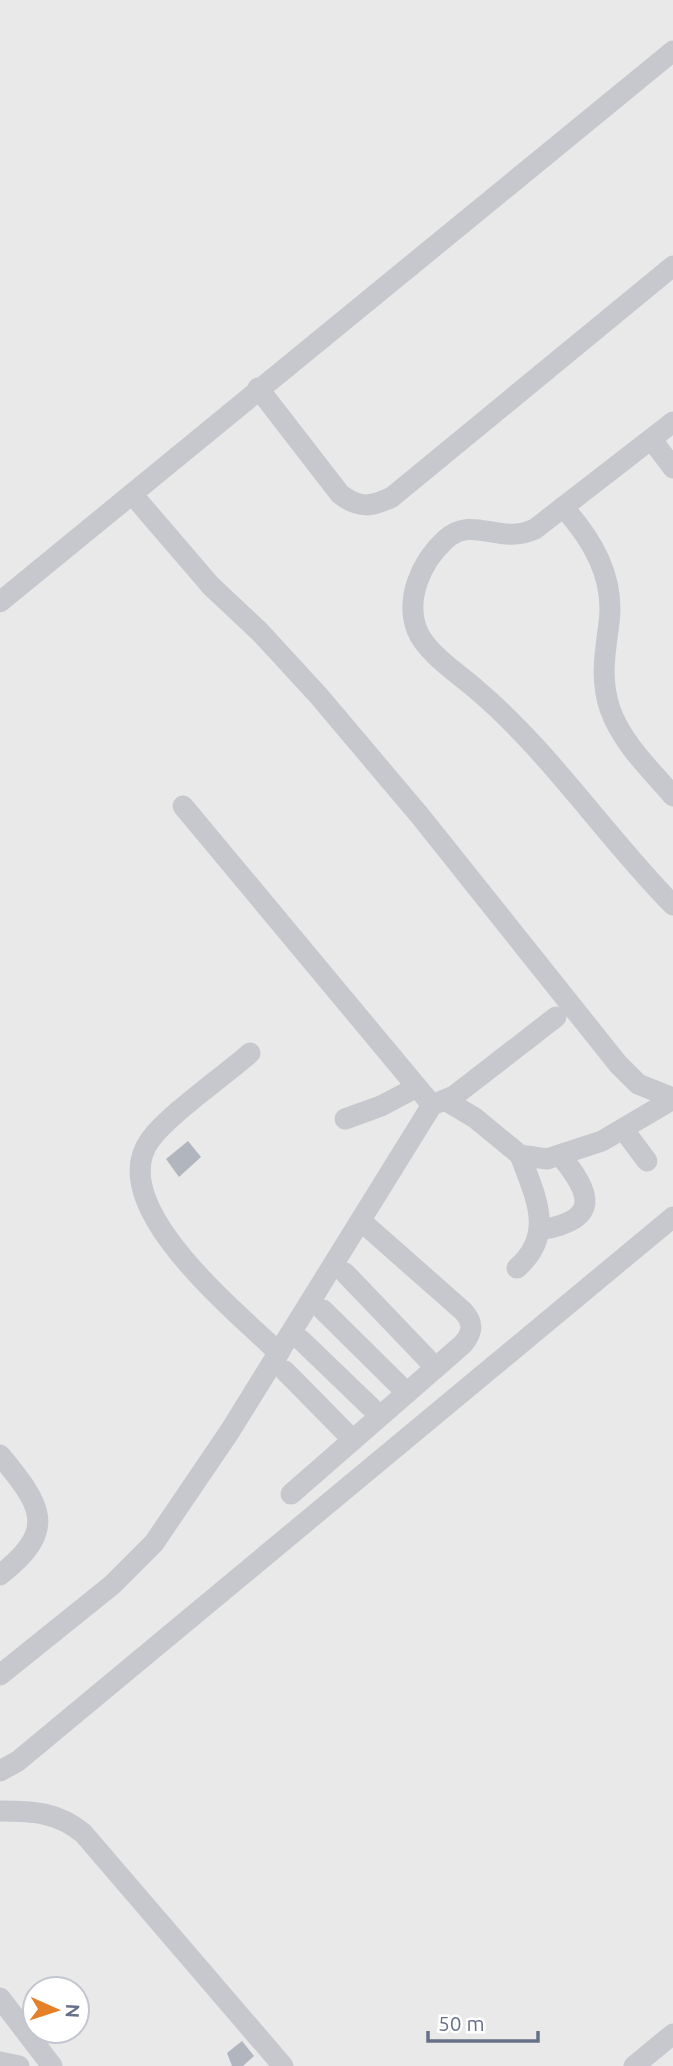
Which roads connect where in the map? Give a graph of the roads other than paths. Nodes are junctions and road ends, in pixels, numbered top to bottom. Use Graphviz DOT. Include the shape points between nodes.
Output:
graph roads {
  1 [pos="673,51"];
  2 [pos="673,267"];
  3 [pos="258,388"];
  4 [pos="673,422"];
  5 [pos="652,440"];
  6 [pos="673,468"];
  7 [pos="132,494"];
  8 [pos="563,507"];
  9 [pos="0,602"];
  10 [pos="673,796"];
  11 [pos="183,806"];
  12 [pos="673,905"];
  13 [pos="556,1017"];
  14 [pos="250,1053"];
  15 [pos="417,1087"];
  16 [pos="673,1099"];
  17 [pos="438,1103"];
  18 [pos="345,1119"];
  19 [pos="623,1129"];
  20 [pos="520,1155"];
  21 [pos="559,1156"];
  22 [pos="647,1161"];
  23 [pos="673,1217"];
  24 [pos="361,1221"];
  25 [pos="540,1230"];
  26 [pos="517,1268"];
  27 [pos="345,1273"];
  28 [pos="323,1310"];
  29 [pos="301,1340"];
  30 [pos="282,1362"];
  31 [pos="436,1368"];
  32 [pos="407,1393"];
  33 [pos="380,1416"];
  34 [pos="353,1440"];
  35 [pos="0,1455"];
  36 [pos="292,1494"];
  37 [pos="0,1576"];
  38 [pos="0,1675"];
  39 [pos="0,1771"];
  40 [pos="0,1811"];
  41 [pos="0,1998"];
  42 [pos="673,2034"];
  43 [pos="0,2063"];
  44 [pos="19,2066"];
  45 [pos="52,2066"];
  46 [pos="283,2066"];
  47 [pos="634,2066"];
  1 -- 3 [label="lane"];
  2 -- 3 [label="lane" via="378,504 352,503 340,494"];
  3 -- 7 [label="lane"];
  4 -- 5 [label="lane"];
  5 -- 6 [label="lane"];
  5 -- 8 [label="lane"];
  7 -- 9 [label="lane"];
  7 -- 16 [label="lane" via="217,592 318,695 618,1064 638,1084"];
  8 -- 10 [label="lane" via="600,558 608,589 610,621 603,652 610,708 621,733"];
  8 -- 12 [label="lane" via="524,534 510,537 459,530 446,539 421,574 411,610 418,634 432,650 508,717"];
  11 -- 15 [label="lane"];
  13 -- 17 [label="lane"];
  14 -- 30 [label="lane" via="150,1140 138,1170 139,1186 179,1252"];
  15 -- 17 [label="lane"];
  15 -- 18 [label="lane" via="381,1107"];
  16 -- 19 [label="lane"];
  17 -- 20 [label="lane" via="475,1118"];
  17 -- 24 [label="lane"];
  19 -- 21 [label="lane"];
  19 -- 22 [label="lane"];
  20 -- 21 [label="lane"];
  20 -- 25 [label="lane" via="536,1200"];
  21 -- 25 [label="lane" via="582,1183 586,1206 569,1220"];
  23 -- 39 [label="lane" via="137,1663"];
  24 -- 30 [label="lane"];
  24 -- 31 [label="lane" via="468,1317 472,1331 468,1338"];
  25 -- 26 [label="lane" via="528,1258"];
  27 -- 31 [label="lane"];
  28 -- 32 [label="lane"];
  29 -- 33 [label="lane"];
  30 -- 34 [label="lane"];
  30 -- 38 [label="lane" via="141,1558"];
  31 -- 32 [label="lane"];
  32 -- 33 [label="lane"];
  33 -- 34 [label="lane"];
  34 -- 36 [label="lane"];
  35 -- 37 [label="lane" via="31,1494 38,1518 29,1549"];
  40 -- 46 [label="lane" via="46,1813 83,1833"];
  41 -- 45 [label="lane"];
  42 -- 47 [label="lane"];
  43 -- 44 [label="lane"];
}
